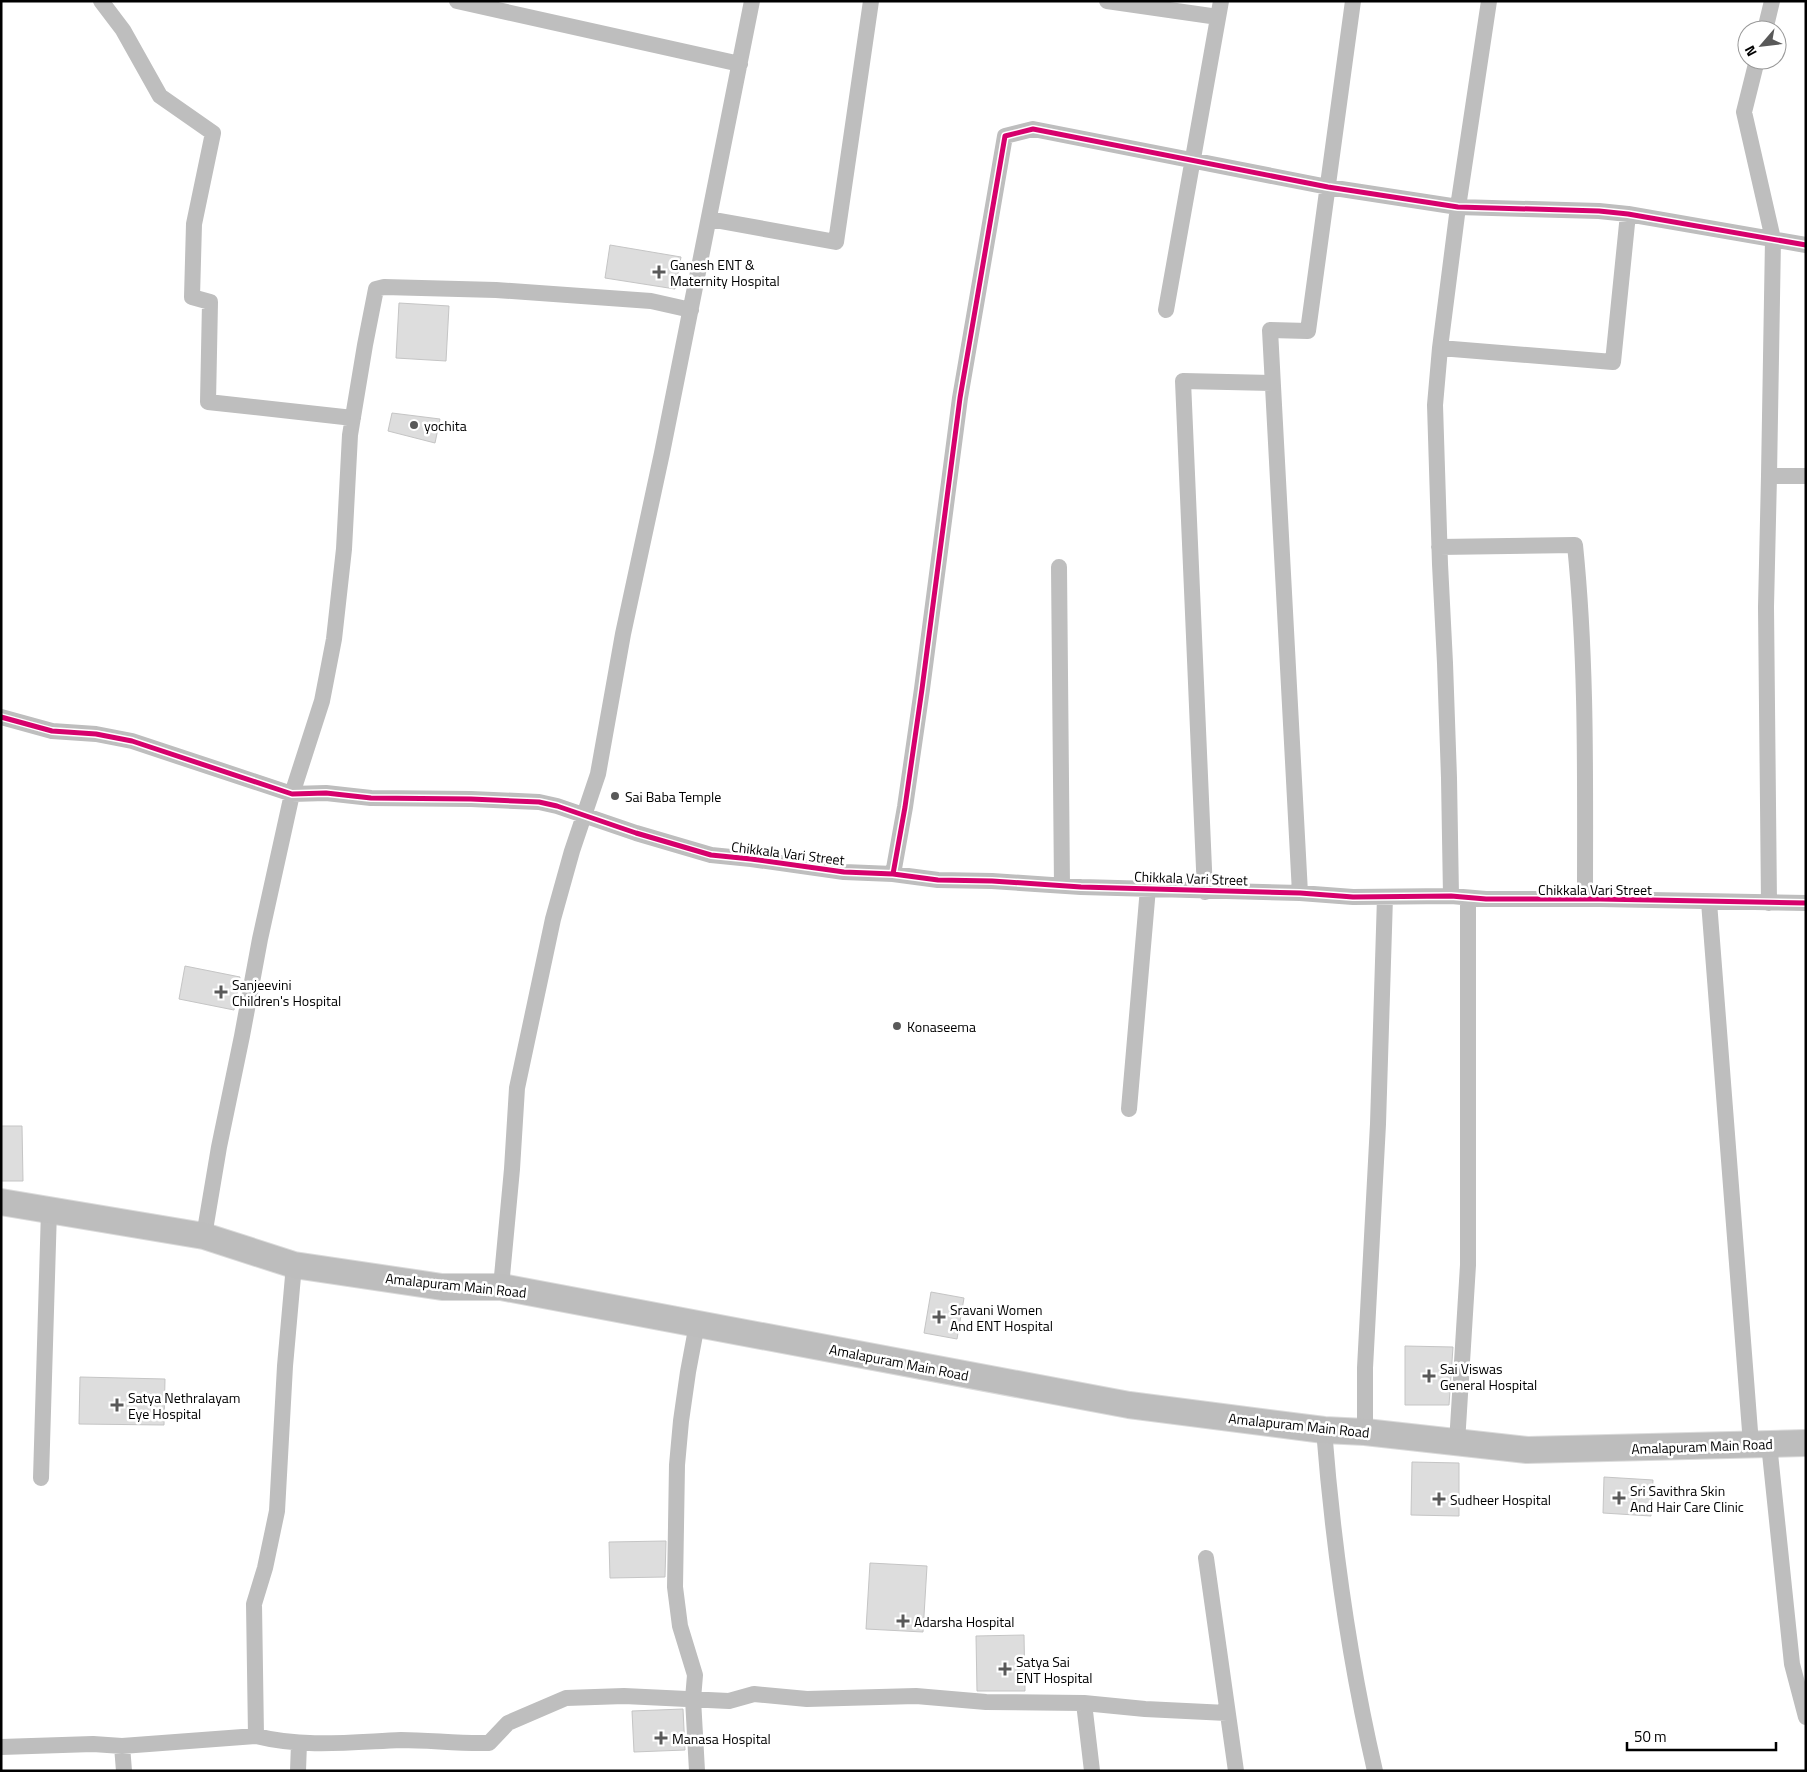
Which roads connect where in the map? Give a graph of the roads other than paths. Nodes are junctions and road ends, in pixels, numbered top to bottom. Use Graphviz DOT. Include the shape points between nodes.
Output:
graph roads {
  1 [pos="101,1"];
  2 [pos="457,1"];
  3 [pos="752,1"];
  4 [pos="871,1"];
  5 [pos="1108,1"];
  6 [pos="1353,1"];
  7 [pos="1489,1"];
  8 [pos="1772,1"];
  9 [pos="1219,9"];
  10 [pos="1767,20"];
  11 [pos="740,64"];
  12 [pos="1754,70"];
  13 [pos="1193,160"];
  14 [pos="1328,186"];
  15 [pos="1458,207"];
  16 [pos="1628,214"];
  17 [pos="709,219"];
  18 [pos="1773,239"];
  19 [pos="1806,245"];
  20 [pos="690,310"];
  21 [pos="1166,310"];
  22 [pos="1440,348"];
  23 [pos="1272,384"];
  24 [pos="353,418"];
  25 [pos="1769,476"];
  26 [pos="1806,476"];
  27 [pos="1439,548"];
  28 [pos="1059,567"];
  29 [pos="1,717"];
  30 [pos="292,794"];
  31 [pos="583,815"];
  32 [pos="893,874"];
  33 [pos="1062,886"];
  34 [pos="1148,888"];
  35 [pos="1205,892"];
  36 [pos="1300,893"];
  37 [pos="1451,896"];
  38 [pos="1385,897"];
  39 [pos="1468,899"];
  40 [pos="1585,899"];
  41 [pos="1708,902"];
  42 [pos="1769,903"];
  43 [pos="1806,903"];
  44 [pos="1129,1109"];
  45 [pos="1,1202"];
  46 [pos="49,1210"];
  47 [pos="204,1236"];
  48 [pos="294,1265"];
  49 [pos="501,1287"];
  50 [pos="697,1324"];
  51 [pos="1324,1430"];
  52 [pos="1365,1432"];
  53 [pos="1457,1443"];
  54 [pos="1806,1443"];
  55 [pos="1760,1444"];
  56 [pos="41,1478"];
  57 [pos="1206,1558"];
  58 [pos="693,1699"];
  59 [pos="1084,1703"];
  60 [pos="1227,1713"];
  61 [pos="1806,1716"];
  62 [pos="256,1736"];
  63 [pos="299,1743"];
  64 [pos="1,1746"];
  65 [pos="122,1746"];
  66 [pos="124,1771"];
  67 [pos="298,1771"];
  68 [pos="697,1771"];
  69 [pos="1092,1771"];
  70 [pos="1236,1771"];
  71 [pos="1375,1771"];
  1 -- 24 [label="street" via="123,30 160,96 213,133 194,224 192,297 210,302 208,402"];
  2 -- 11 [label="street"];
  3 -- 11 [label="street"];
  4 -- 17 [label="street" via="836,242"];
  5 -- 9 [label="street"];
  6 -- 14 [label="street"];
  7 -- 15 [label="street"];
  8 -- 10 [label="street"];
  9 -- 13 [label="street"];
  11 -- 17 [label="street"];
  12 -- 18 [label="street" via="1744,112"];
  13 -- 14 [label="street"];
  13 -- 21 [label="street"];
  13 -- 32 [label="street" via="1033,129 1005,136 960,398 905,807"];
  14 -- 15 [label="street"];
  14 -- 23 [label="street" via="1308,331 1270,330"];
  15 -- 16 [label="street"];
  15 -- 22 [label="street"];
  16 -- 18 [label="street"];
  16 -- 22 [label="street" via="1612,362"];
  17 -- 20 [label="street"];
  18 -- 19 [label="street"];
  18 -- 25 [label="street"];
  20 -- 24 [label="street" via="652,301 576,295 496,290 376,289"];
  20 -- 31 [label="street" via="623,634 598,774"];
  22 -- 27 [label="street" via="1435,405"];
  23 -- 35 [label="street" via="1183,381"];
  23 -- 36 [label="street"];
  24 -- 30 [label="street" via="334,639 322,701"];
  25 -- 26 [label="street"];
  25 -- 42 [label="street" via="1766,607"];
  27 -- 37 [label="street"];
  27 -- 40 [label="street" via="1574,546 1580,593"];
  28 -- 33 [label="street"];
  29 -- 30 [label="street" via="52,731 132,741"];
  30 -- 31 [label="street, Chikkala Vari Street" via="540,802"];
  30 -- 47 [label="street" via="260,939"];
  31 -- 32 [label="street, Chikkala Vari Street" via="711,855 844,872"];
  31 -- 49 [label="street" via="553,919 516,1088"];
  32 -- 33 [label="street, Chikkala Vari Street" via="938,880 992,880"];
  33 -- 34 [label="street, Chikkala Vari Street"];
  34 -- 35 [label="street, Chikkala Vari Street"];
  34 -- 44 [label="street"];
  35 -- 36 [label="street, Chikkala Vari Street"];
  36 -- 38 [label="street, Chikkala Vari Street"];
  37 -- 38 [label="street, Chikkala Vari Street"];
  37 -- 39 [label="street, Chikkala Vari Street"];
  38 -- 52 [label="street"];
  39 -- 40 [label="street, Chikkala Vari Street"];
  39 -- 53 [label="street" via="1468,1266"];
  40 -- 41 [label="street, Chikkala Vari Street"];
  41 -- 42 [label="street, Chikkala Vari Street"];
  41 -- 55 [label="street"];
  42 -- 43 [label="street, Chikkala Vari Street"];
  45 -- 46 [label="highway, Amalapuram Main Road"];
  46 -- 47 [label="highway, Amalapuram Main Road"];
  46 -- 56 [label="street"];
  47 -- 48 [label="highway, Amalapuram Main Road"];
  48 -- 49 [label="highway, Amalapuram Main Road" via="442,1287"];
  48 -- 62 [label="street" via="276,1511 266,1568 254,1604"];
  49 -- 50 [label="highway, Amalapuram Main Road"];
  50 -- 51 [label="highway, Amalapuram Main Road" via="1130,1405"];
  50 -- 58 [label="street" via="679,1447 675,1587 680,1626 695,1675"];
  51 -- 52 [label="highway, Amalapuram Main Road"];
  51 -- 71 [label="street" via="1330,1505 1349,1637"];
  52 -- 53 [label="highway, Amalapuram Main Road"];
  53 -- 55 [label="highway, Amalapuram Main Road" via="1527,1450"];
  54 -- 55 [label="highway, Amalapuram Main Road"];
  55 -- 61 [label="street" via="1792,1664"];
  57 -- 60 [label="street"];
  58 -- 59 [label="street" via="729,1701 754,1694 807,1699 916,1696 986,1702"];
  58 -- 63 [label="street" via="566,1698 508,1723 488,1743 403,1740"];
  58 -- 68 [label="street"];
  59 -- 60 [label="street"];
  59 -- 69 [label="street"];
  60 -- 70 [label="street"];
  62 -- 63 [label="street"];
  62 -- 65 [label="street"];
  63 -- 67 [label="street"];
  64 -- 65 [label="street"];
  65 -- 66 [label="street"];
}
